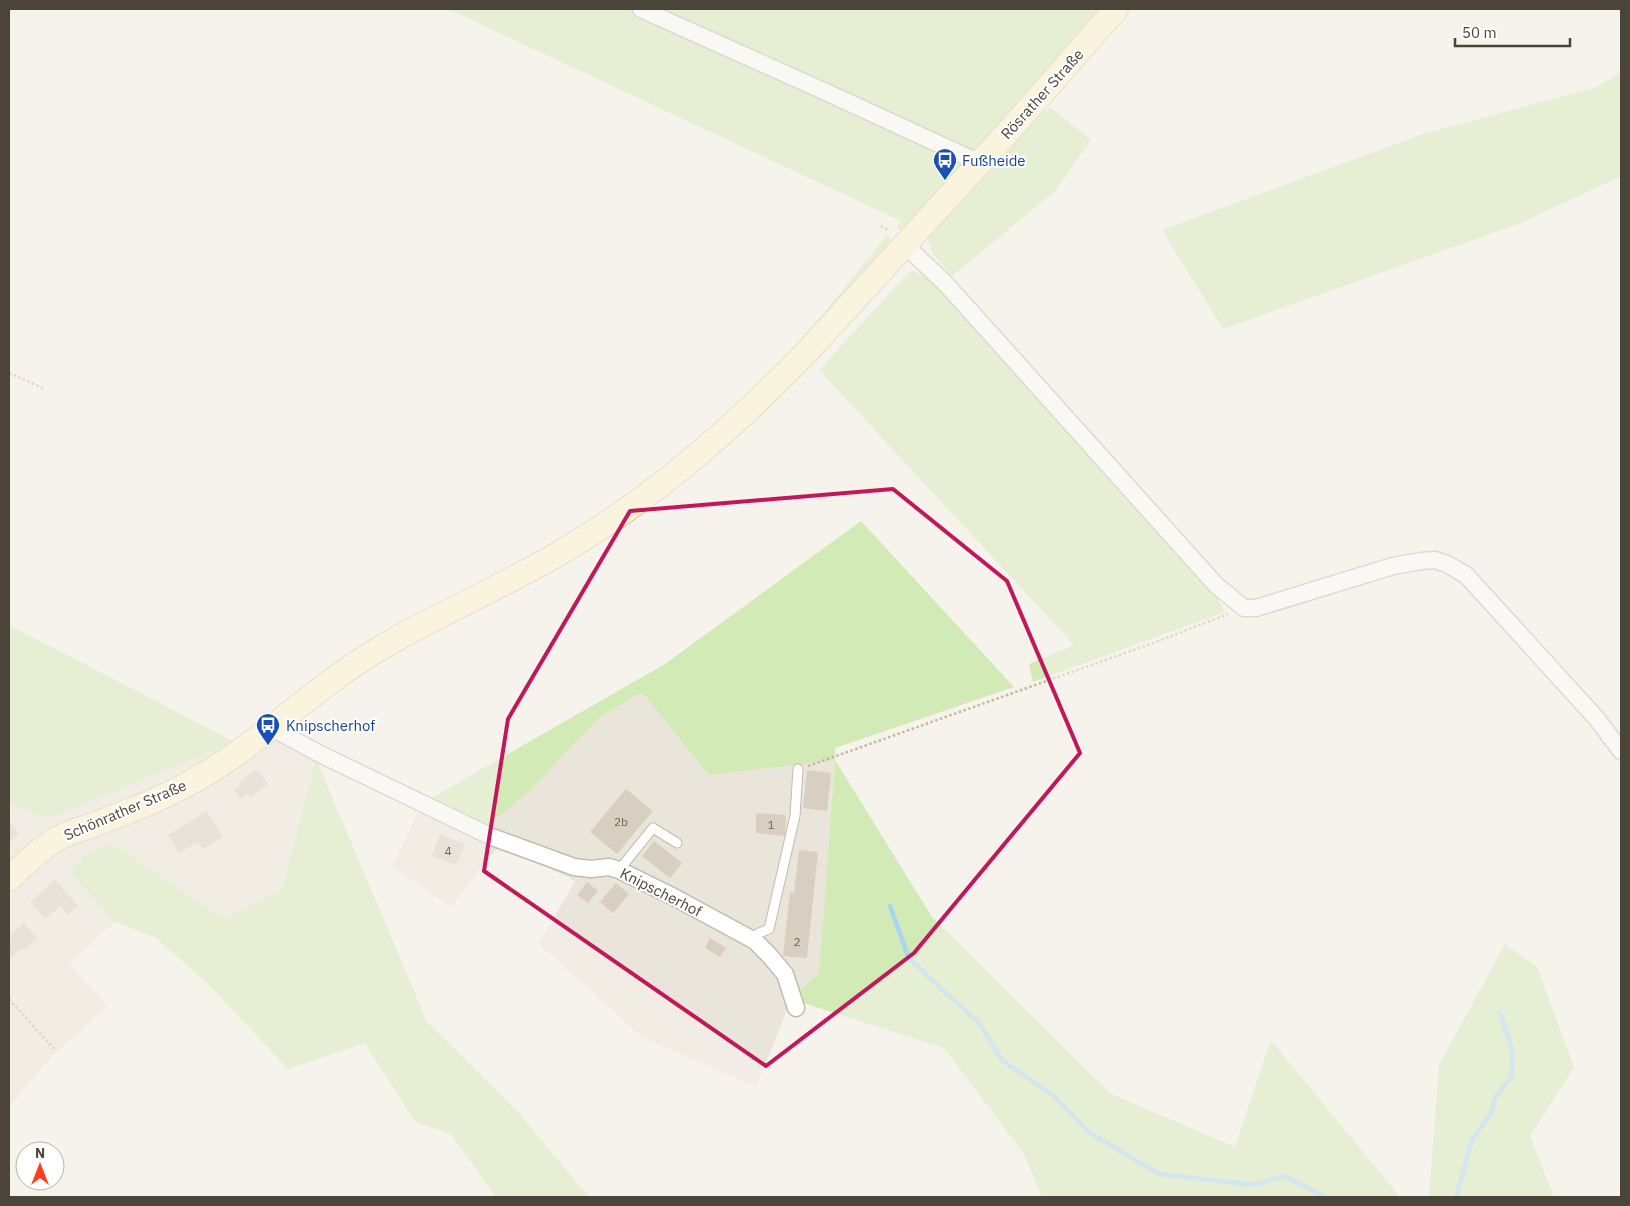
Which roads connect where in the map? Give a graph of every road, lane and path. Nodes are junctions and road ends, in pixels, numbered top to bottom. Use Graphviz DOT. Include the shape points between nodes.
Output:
graph roads {
  1 [pos="641,9"];
  2 [pos="1116,9"];
  3 [pos="980,163"];
  4 [pos="905,246"];
  5 [pos="845,311"];
  6 [pos="9,373"];
  7 [pos="43,388"];
  8 [pos="1244,608"];
  9 [pos="272,728"];
  10 [pos="1621,751"];
  11 [pos="798,770"];
  12 [pos="677,843"];
  13 [pos="619,870"];
  14 [pos="9,879"];
  15 [pos="750,939"];
  16 [pos="9,998"];
  17 [pos="796,1008"];
  18 [pos="56,1051"];
  1 -- 3 [label="street"];
  2 -- 3 [label="street, Rösrather Straße"];
  3 -- 4 [label="street, Rösrather Straße"];
  4 -- 5 [label="street, Rösrather Straße"];
  4 -- 8 [label="street" via="946,284 1216,585"];
  5 -- 9 [label="street, Schönrather Straße" via="768,391 660,486 558,554 379,649"];
  6 -- 7 [label="path"];
  8 -- 10 [label="street" via="1256,608 1393,566 1435,560 1447,564 1466,575 1592,713"];
  8 -- 11 [label="path"];
  9 -- 13 [label="street, Knipscherhof" via="492,837 574,867"];
  9 -- 14 [label="street, Schönrather Straße" via="194,781 130,811 67,833 44,847"];
  11 -- 15 [label="lane" via="795,816 769,929"];
  12 -- 13 [label="lane" via="653,828"];
  13 -- 15 [label="street, Knipscherhof"];
  15 -- 17 [label="street, Knipscherhof" via="785,974"];
  16 -- 18 [label="path"];
}
